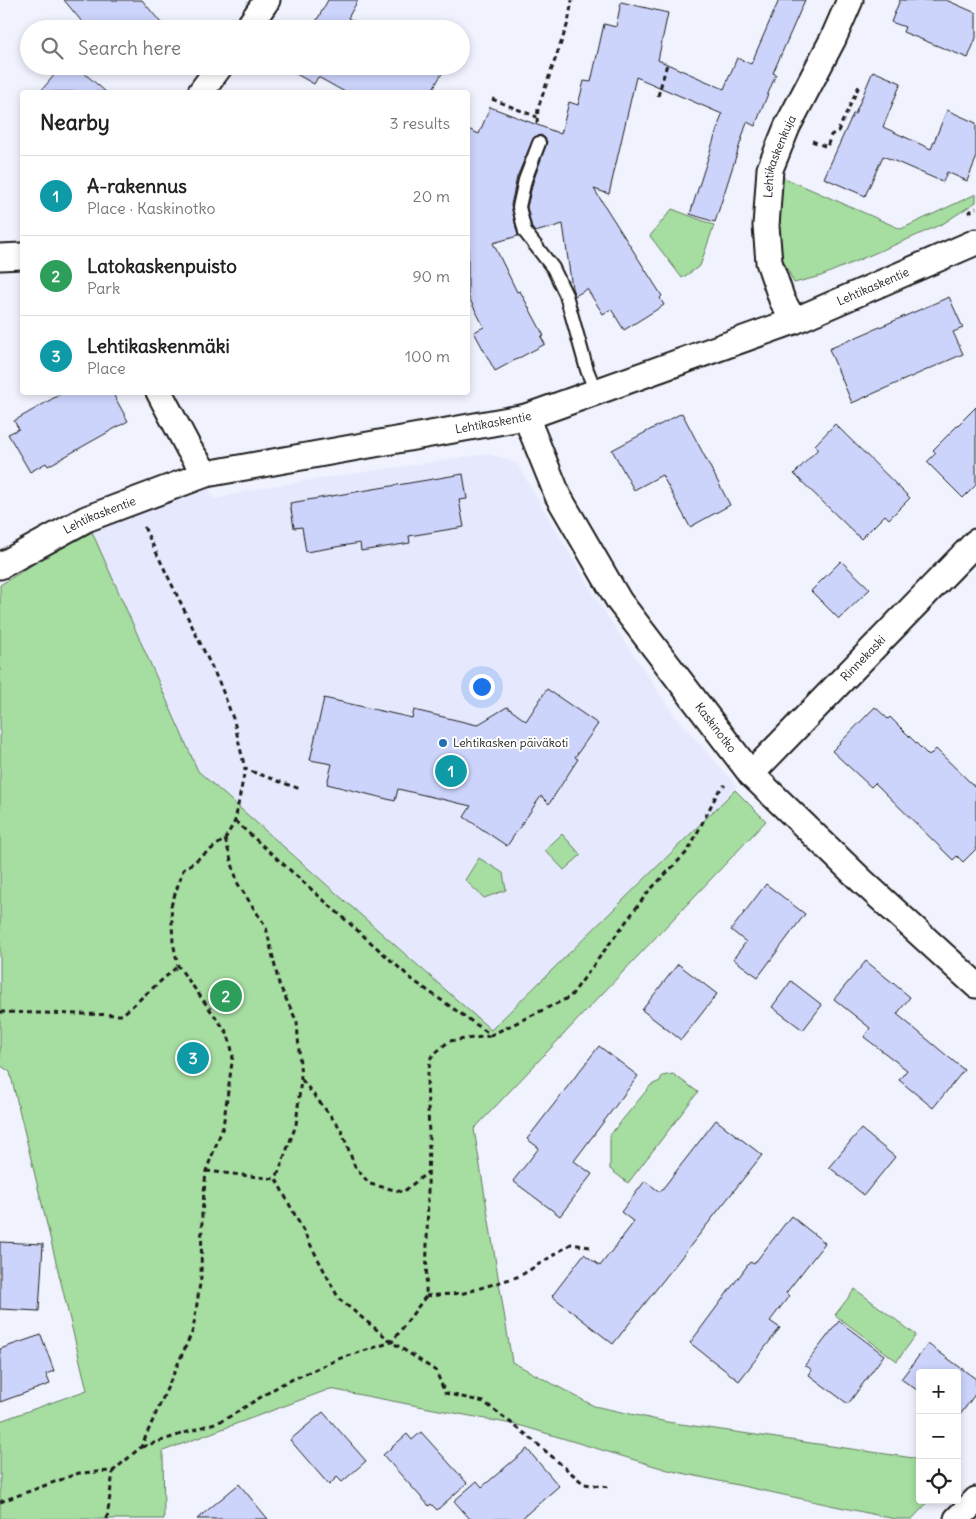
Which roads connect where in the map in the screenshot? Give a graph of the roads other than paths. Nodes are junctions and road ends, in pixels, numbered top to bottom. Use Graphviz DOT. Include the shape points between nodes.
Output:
graph roads {
  1 [pos="267,0"];
  2 [pos="850,0"];
  3 [pos="253,20"];
  4 [pos="213,75"];
  5 [pos="202,90"];
  6 [pos="539,143"];
  7 [pos="976,242"];
  8 [pos="20,256"];
  9 [pos="0,257"];
  10 [pos="794,321"];
  11 [pos="596,392"];
  12 [pos="161,395"];
  13 [pos="526,417"];
  14 [pos="206,474"];
  15 [pos="976,542"];
  16 [pos="0,566"];
  17 [pos="751,774"];
  18 [pos="976,985"];
  19 [pos="976,1500"];
  20 [pos="957,1519"];
  1 -- 3 [label="street"];
  2 -- 10 [label="street, Lehtikaskenkuja" via="770,169 766,226 769,262 782,300"];
  4 -- 5 [label="street"];
  6 -- 11 [label="lane" via="525,180 519,207 521,216 525,232 553,268 566,295"];
  7 -- 10 [label="street, Lehtikaskentie"];
  8 -- 9 [label="street"];
  10 -- 11 [label="street, Lehtikaskentie"];
  11 -- 13 [label="street, Lehtikaskentie"];
  12 -- 14 [label="street"];
  13 -- 14 [label="street, Lehtikaskentie"];
  13 -- 17 [label="street, Kaskinotko" via="558,496 619,602"];
  14 -- 16 [label="street, Lehtikaskentie" via="86,519"];
  15 -- 17 [label="street, Rinnekaski"];
  17 -- 18 [label="street, Kaskinotko" via="862,882"];
  19 -- 20 [label="street"];
}
